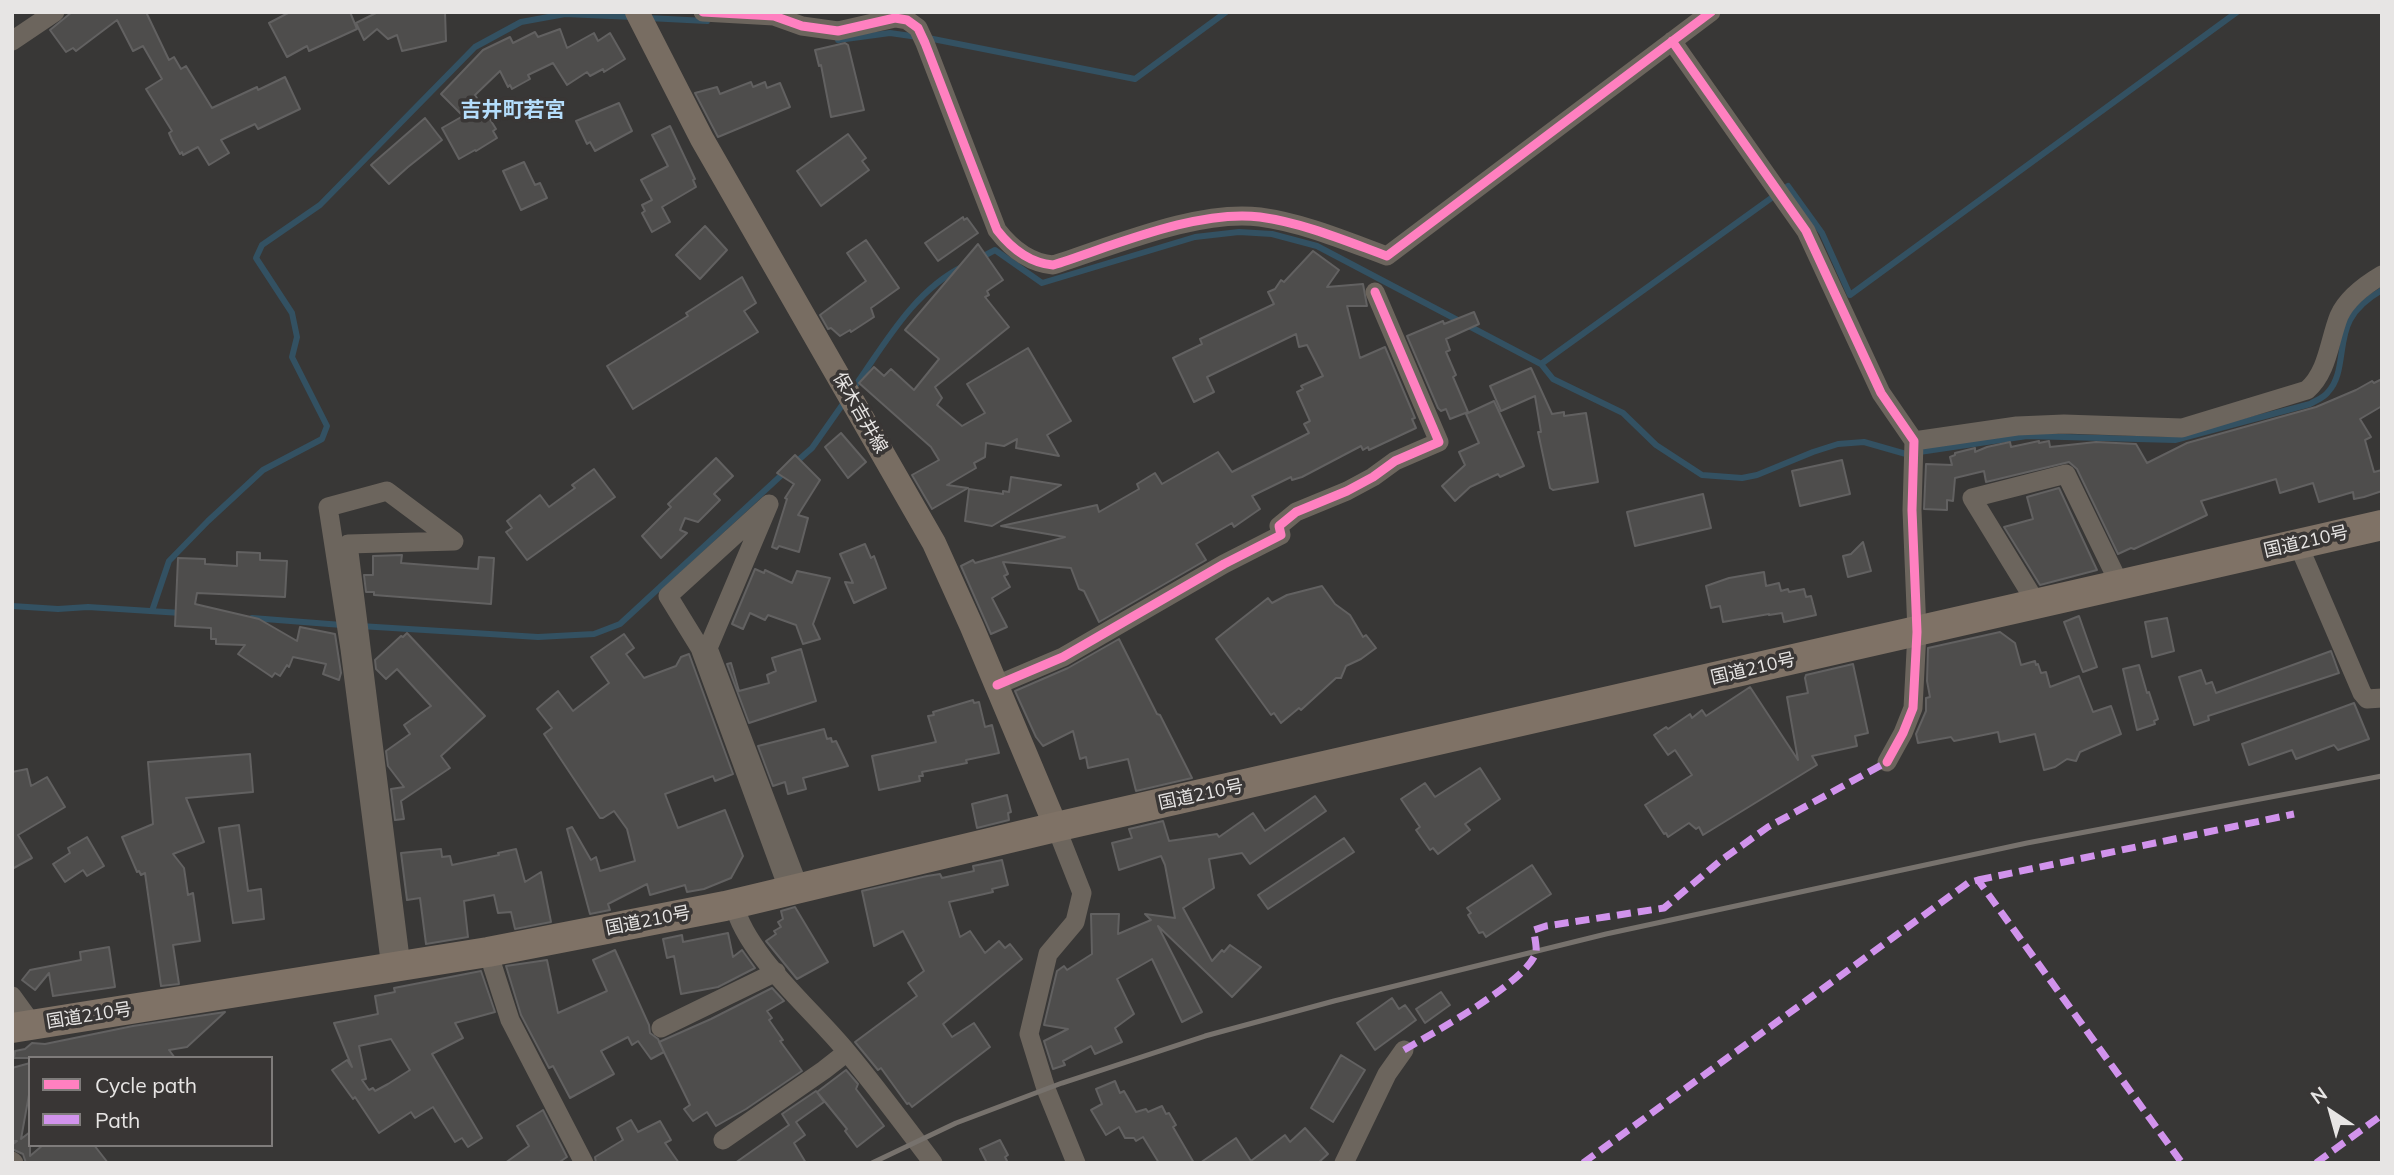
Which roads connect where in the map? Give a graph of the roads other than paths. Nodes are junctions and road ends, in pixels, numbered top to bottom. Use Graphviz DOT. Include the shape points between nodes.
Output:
graph roads {
  1 [pos="55,12"];
  2 [pos="703,12"];
  3 [pos="1711,12"];
  4 [pos="642,23"];
  5 [pos="12,41"];
  6 [pos="1672,41"];
  7 [pos="2382,275"];
  8 [pos="1375,292"];
  9 [pos="1915,449"];
  10 [pos="2382,525"];
  11 [pos="2298,544"];
  12 [pos="2120,585"];
  13 [pos="2037,604"];
  14 [pos="1917,632"];
  15 [pos="997,685"];
  16 [pos="2382,698"];
  17 [pos="1887,762"];
  18 [pos="1056,827"];
  19 [pos="794,889"];
  20 [pos="734,904"];
  21 [pos="488,952"];
  22 [pos="396,967"];
  23 [pos="776,972"];
  24 [pos="12,996"];
  25 [pos="23,1027"];
  26 [pos="661,1027"];
  27 [pos="1404,1050"];
  28 [pos="847,1052"];
  29 [pos="723,1140"];
  30 [pos="584,1163"];
  31 [pos="933,1163"];
  32 [pos="1076,1163"];
  33 [pos="1344,1163"];
  1 -- 5 [label="street"];
  2 -- 6 [label="street" via="774,16 838,31 895,18 907,20 922,36 997,230 1008,244 1039,264 1053,265 1189,222 1224,216 1260,217 1323,232 1388,256"];
  3 -- 6 [label="street"];
  4 -- 15 [label="main road, 保木吉井線" via="702,139 934,543"];
  6 -- 9 [label="street" via="1806,231 1881,393"];
  7 -- 9 [label="street" via="2352,297 2340,314 2322,370 2307,390 2182,428 2017,426"];
  8 -- 15 [label="street" via="1439,442 1395,461 1347,491 1296,512 1279,526 1281,535 1063,657"];
  9 -- 14 [label="street" via="1912,510"];
  10 -- 11 [label="highway, 国道210号"];
  11 -- 12 [label="highway, 国道210号"];
  11 -- 16 [label="street" via="2362,693 2367,699"];
  12 -- 13 [label="highway, 国道210号"];
  12 -- 13 [label="street" via="2066,474 1972,498"];
  13 -- 14 [label="highway, 国道210号"];
  14 -- 17 [label="street" via="1913,708"];
  14 -- 18 [label="highway, 国道210号"];
  15 -- 18 [label="main road, 保木吉井線"];
  18 -- 19 [label="highway, 国道210号"];
  18 -- 32 [label="street" via="1082,893 1075,922 1048,954 1029,1034"];
  19 -- 19 [label="street" via="700,648 668,596 768,504 708,648"];
  19 -- 20 [label="highway, 国道210号"];
  20 -- 21 [label="highway, 国道210号"];
  20 -- 23 [label="street" via="750,942"];
  21 -- 22 [label="highway, 国道210号"];
  21 -- 30 [label="street" via="510,1020"];
  22 -- 22 [label="street" via="328,507 387,491 454,541 348,544"];
  22 -- 25 [label="highway, 国道210号"];
  23 -- 26 [label="street"];
  23 -- 28 [label="street"];
  24 -- 25 [label="street"];
  27 -- 33 [label="street" via="1387,1074"];
  28 -- 29 [label="street"];
  28 -- 31 [label="street"];
}
